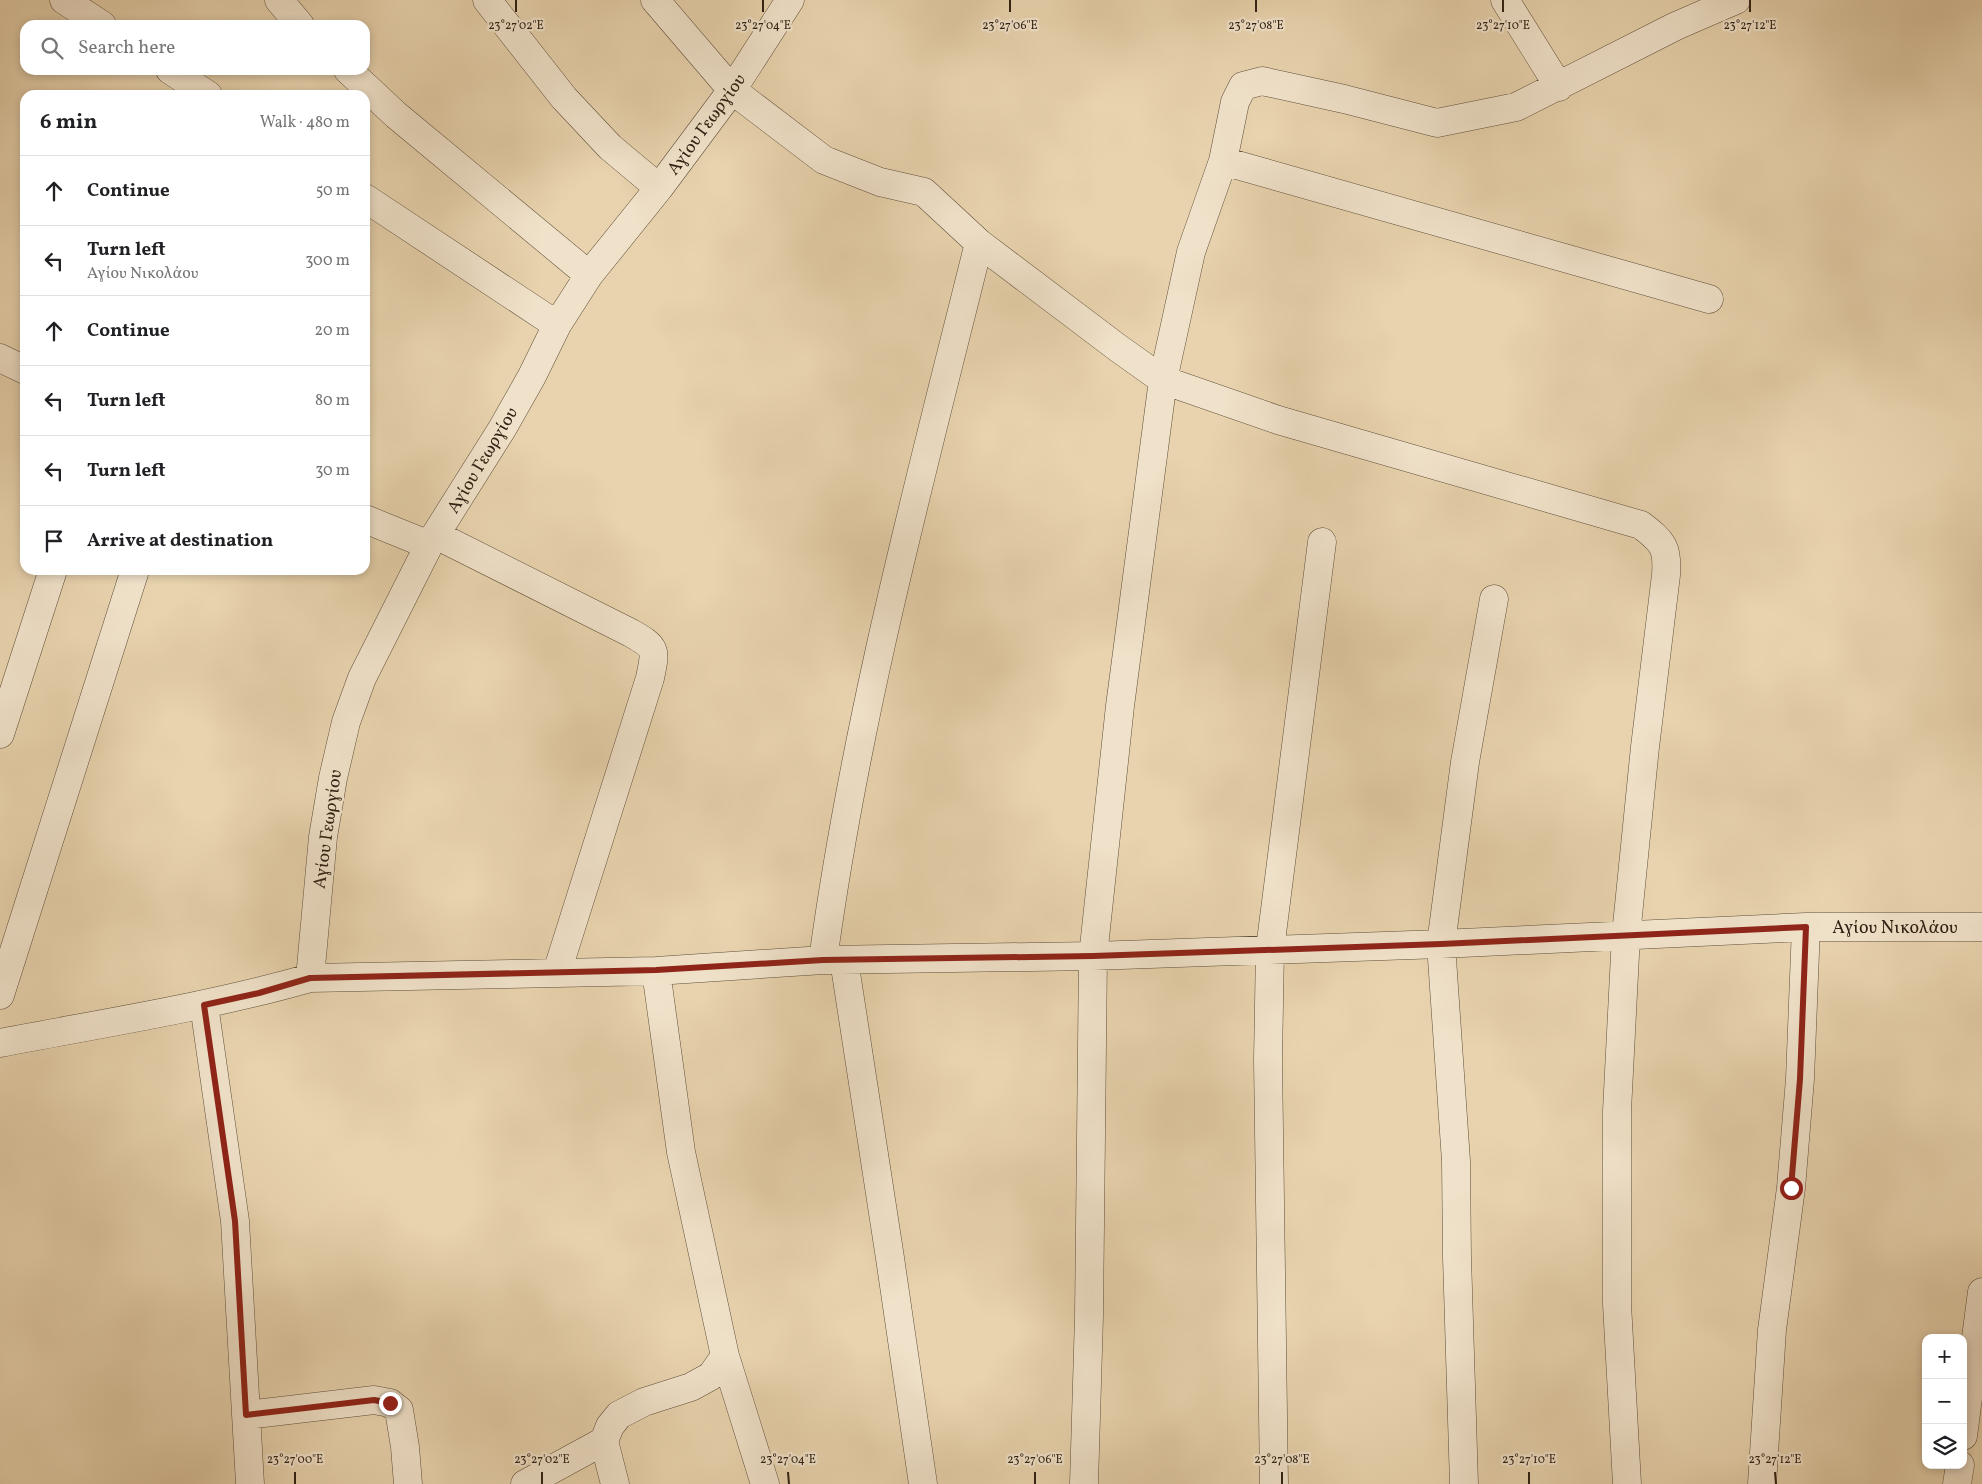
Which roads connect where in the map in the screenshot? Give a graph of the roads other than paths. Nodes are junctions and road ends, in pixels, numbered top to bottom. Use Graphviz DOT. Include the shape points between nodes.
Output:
graph roads {
  1 [pos="279,0"];
  2 [pos="487,0"];
  3 [pos="655,0"];
  4 [pos="790,0"];
  5 [pos="1505,0"];
  6 [pos="1736,0"];
  7 [pos="73,2"];
  8 [pos="96,20"];
  9 [pos="296,20"];
  10 [pos="178,75"];
  11 [pos="353,75"];
  12 [pos="1559,87"];
  13 [pos="200,90"];
  14 [pos="369,90"];
  15 [pos="732,90"];
  16 [pos="370,91"];
  17 [pos="1223,161"];
  18 [pos="659,188"];
  19 [pos="370,201"];
  20 [pos="979,243"];
  21 [pos="590,275"];
  22 [pos="1709,299"];
  23 [pos="557,325"];
  24 [pos="0,358"];
  25 [pos="20,368"];
  26 [pos="1163,380"];
  27 [pos="370,521"];
  28 [pos="433,540"];
  29 [pos="1322,542"];
  30 [pos="51,575"];
  31 [pos="133,575"];
  32 [pos="1494,599"];
  33 [pos="0,734"];
  34 [pos="1806,927"];
  35 [pos="1982,927"];
  36 [pos="1626,935"];
  37 [pos="1441,944"];
  38 [pos="1270,949"];
  39 [pos="1093,956"];
  40 [pos="833,960"];
  41 [pos="656,970"];
  42 [pos="557,972"];
  43 [pos="310,978"];
  44 [pos="0,995"];
  45 [pos="204,1005"];
  46 [pos="0,1043"];
  47 [pos="1982,1292"];
  48 [pos="725,1356"];
  49 [pos="246,1415"];
  50 [pos="1965,1424"];
  51 [pos="604,1441"];
  52 [pos="1959,1469"];
  53 [pos="250,1484"];
  54 [pos="408,1484"];
  55 [pos="525,1484"];
  56 [pos="615,1484"];
  57 [pos="765,1484"];
  58 [pos="922,1484"];
  59 [pos="1084,1484"];
  60 [pos="1274,1484"];
  61 [pos="1464,1484"];
  62 [pos="1627,1484"];
  63 [pos="1762,1484"];
  64 [pos="1957,1484"];
  1 -- 9 [label="street"];
  2 -- 18 [label="street" via="564,98 610,147"];
  3 -- 15 [label="street"];
  4 -- 15 [label="street, Αγίου Γεωργίου"];
  5 -- 12 [label="street"];
  6 -- 12 [label="street" via="1676,26"];
  7 -- 8 [label="street"];
  10 -- 13 [label="street"];
  11 -- 14 [label="street"];
  12 -- 17 [label="street" via="1516,107 1437,123 1262,81 1242,86 1235,102"];
  15 -- 18 [label="street, Αγίου Γεωργίου"];
  15 -- 20 [label="street" via="824,160 880,182 924,192"];
  16 -- 21 [label="street"];
  17 -- 22 [label="street"];
  17 -- 26 [label="street" via="1191,252"];
  18 -- 21 [label="street, Αγίου Γεωργίου"];
  19 -- 23 [label="street"];
  20 -- 26 [label="street"];
  20 -- 40 [label="street" via="895,580 834,879"];
  21 -- 23 [label="street, Αγίου Γεωργίου"];
  23 -- 28 [label="street, Αγίου Γεωργίου" via="502,429"];
  24 -- 25 [label="street"];
  26 -- 36 [label="street" via="1278,420 1642,525 1664,545 1666,575"];
  26 -- 39 [label="street" via="1120,706"];
  27 -- 28 [label="street"];
  28 -- 42 [label="street" via="631,633 649,643 655,654"];
  28 -- 43 [label="street, Αγίου Γεωργίου" via="362,678 346,722 323,837"];
  29 -- 38 [label="street"];
  30 -- 33 [label="street"];
  31 -- 44 [label="street"];
  32 -- 37 [label="street" via="1465,762"];
  34 -- 35 [label="street, Αγίου Νικολάου"];
  34 -- 36 [label="street, Αγίου Νικολάου"];
  34 -- 63 [label="street" via="1799,1089 1791,1188 1772,1330"];
  36 -- 37 [label="street, Αγίου Νικολάου"];
  36 -- 62 [label="street" via="1618,1111 1617,1304"];
  37 -- 38 [label="street, Αγίου Νικολάου"];
  37 -- 61 [label="street" via="1456,1161"];
  38 -- 39 [label="street, Αγίου Νικολάου"];
  38 -- 60 [label="street" via="1268,1070"];
  39 -- 40 [label="street, Αγίου Νικολάου"];
  39 -- 59 [label="street"];
  40 -- 41 [label="street, Αγίου Νικολάου"];
  40 -- 58 [label="street" via="890,1258"];
  41 -- 42 [label="street, Αγίου Νικολάου"];
  41 -- 48 [label="street" via="681,1152"];
  42 -- 43 [label="street, Αγίου Νικολάου"];
  43 -- 45 [label="street, Αγίου Νικολάου"];
  45 -- 46 [label="street, Αγίου Νικολάου"];
  45 -- 49 [label="street" via="235,1221"];
  47 -- 50 [label="street"];
  48 -- 51 [label="street" via="711,1376 692,1387 644,1402 619,1416 610,1426"];
  48 -- 57 [label="street"];
  49 -- 53 [label="street"];
  49 -- 54 [label="street" via="374,1400 390,1403 399,1410"];
  51 -- 55 [label="street"];
  51 -- 56 [label="street"];
  52 -- 64 [label="street"];
}
